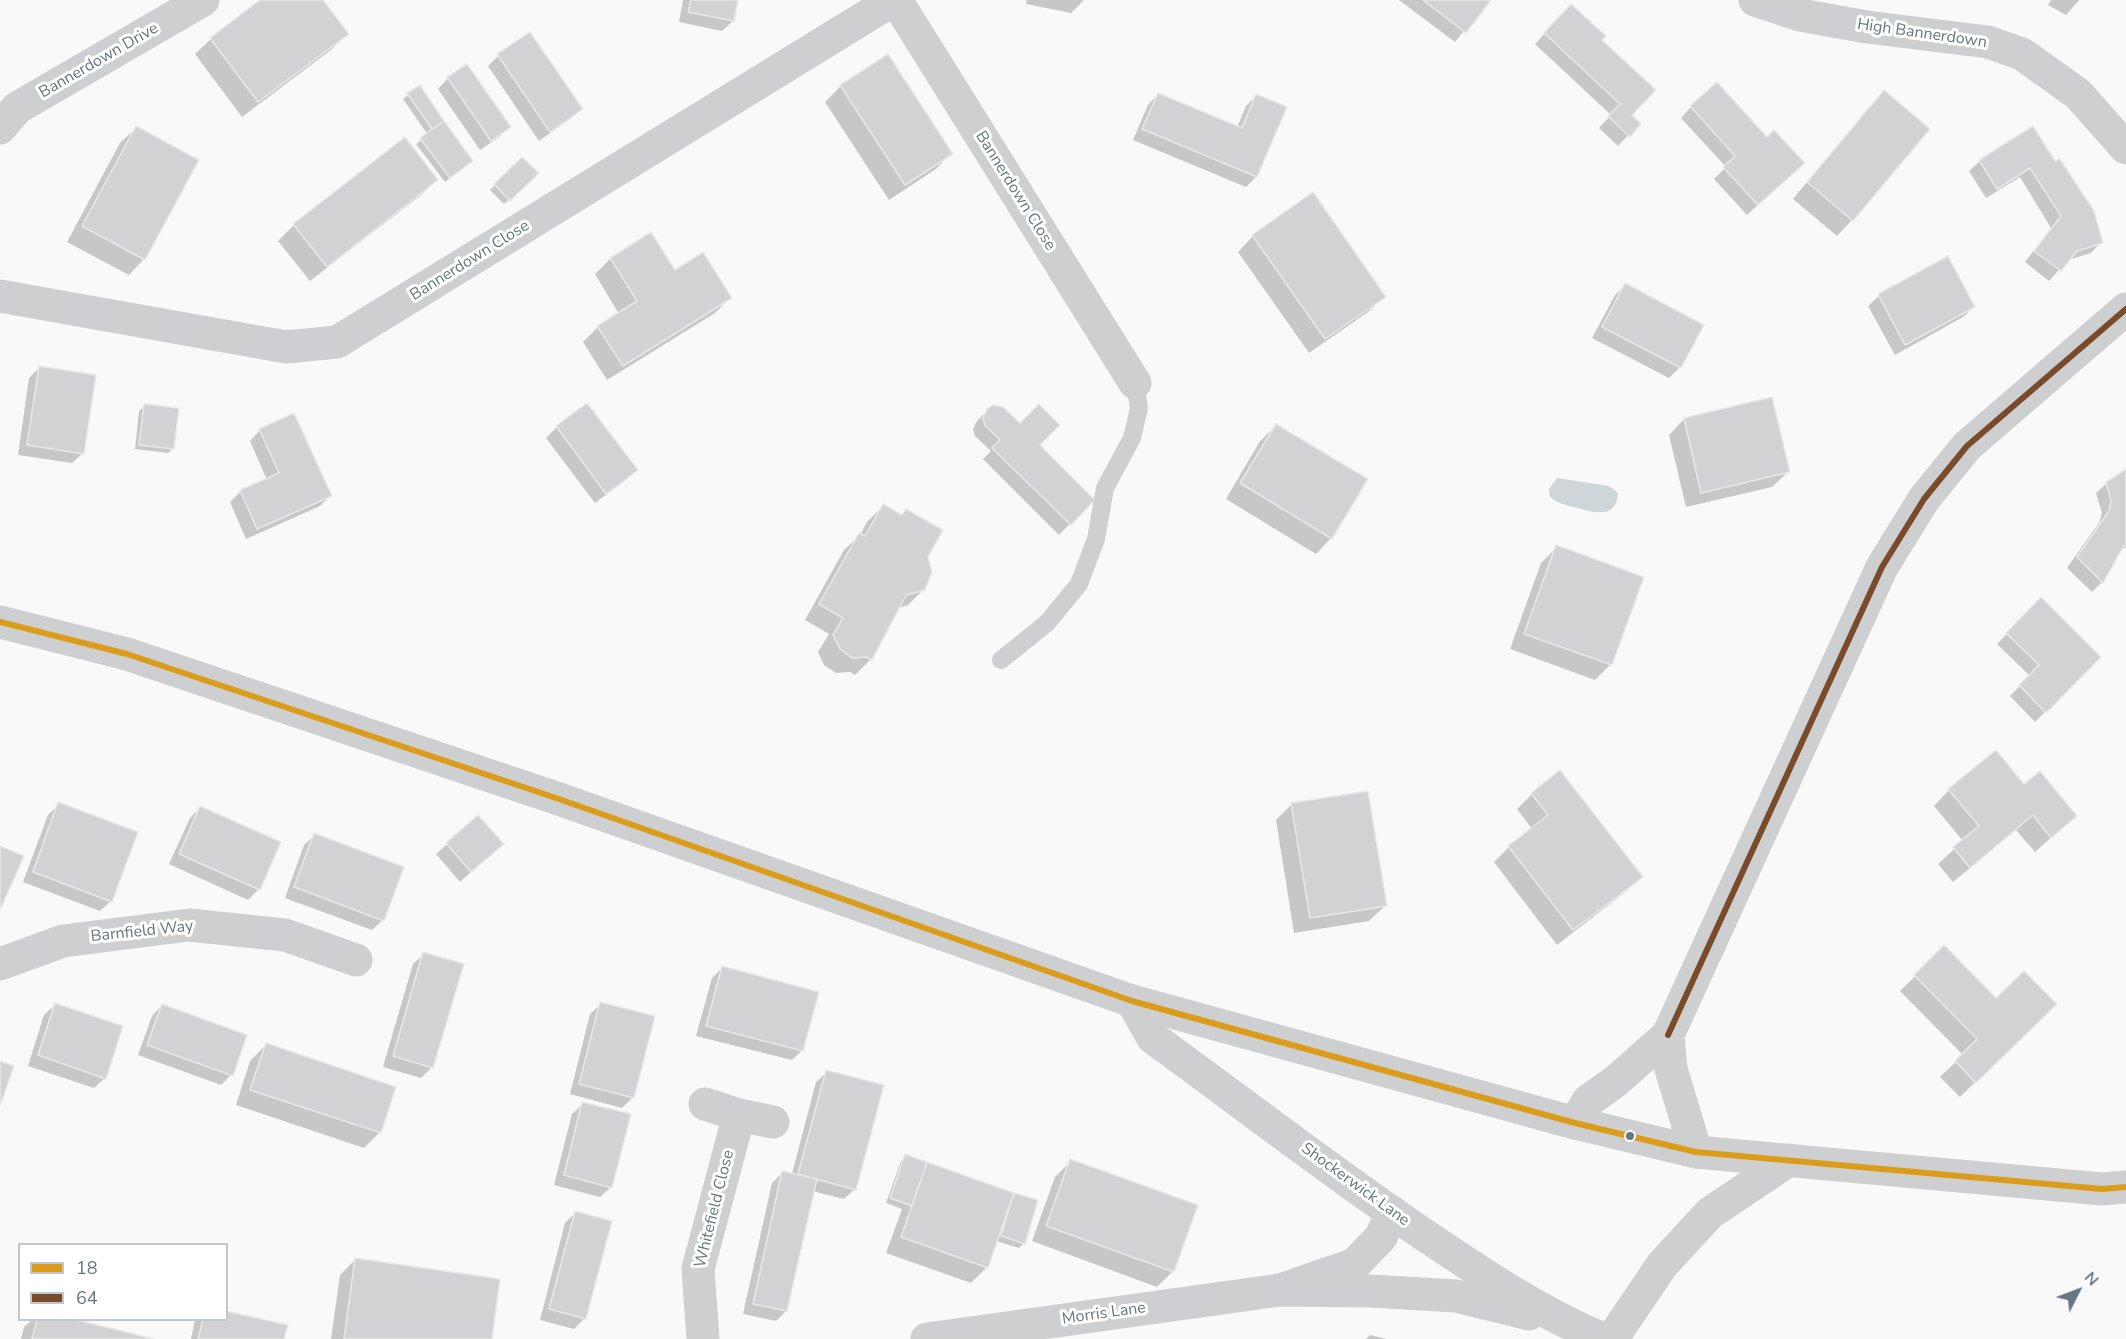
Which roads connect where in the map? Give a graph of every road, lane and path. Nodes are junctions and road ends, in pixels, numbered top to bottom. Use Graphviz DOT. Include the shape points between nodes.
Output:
graph roads {
  1 [pos="203,0"];
  2 [pos="894,0"];
  3 [pos="1755,0"];
  4 [pos="0,128"];
  5 [pos="2126,148"];
  6 [pos="0,296"];
  7 [pos="2126,309"];
  8 [pos="1135,383"];
  9 [pos="0,622"];
  10 [pos="1002,660"];
  11 [pos="356,960"];
  12 [pos="0,964"];
  13 [pos="1132,1001"];
  14 [pos="1668,1035"];
  15 [pos="705,1104"];
  16 [pos="739,1115"];
  17 [pos="773,1122"];
  18 [pos="1575,1123"];
  19 [pos="1696,1152"];
  20 [pos="1789,1160"];
  21 [pos="2126,1187"];
  22 [pos="1392,1212"];
  23 [pos="1280,1290"];
  24 [pos="1563,1322"];
  25 [pos="703,1339"];
  26 [pos="927,1339"];
  27 [pos="1603,1339"];
  28 [pos="1612,1339"];
  1 -- 4 [label="street, Bannerdown Drive" via="17,108"];
  2 -- 6 [label="street, Bannerdown Close" via="337,342 286,347"];
  2 -- 8 [label="street, Bannerdown Close"];
  3 -- 5 [label="street, High Bannerdown" via="1800,15 1988,42 2022,54 2078,94"];
  7 -- 14 [label="street" via="1967,446 1924,499 1882,567"];
  8 -- 10 [label="lane" via="1139,408 1132,438 1105,488 1096,539 1079,584 1047,623"];
  9 -- 13 [label="street" via="160,665 568,802"];
  11 -- 12 [label="street, Barnfield Way" via="285,935 189,925 63,941"];
  13 -- 18 [label="street"];
  13 -- 22 [label="street, Shockerwick Lane" via="1153,1038"];
  14 -- 18 [label="street" via="1587,1101"];
  14 -- 19 [label="street" via="1671,1069"];
  15 -- 16 [label="street"];
  16 -- 17 [label="street"];
  16 -- 25 [label="street, Whitefield Close" via="699,1269"];
  18 -- 19 [label="street"];
  19 -- 20 [label="street"];
  20 -- 21 [label="street" via="2102,1189"];
  20 -- 28 [label="street" via="1710,1213 1662,1265"];
  22 -- 23 [label="street, Morris Lane" via="1381,1237 1355,1264"];
  22 -- 24 [label="street, Shockerwick Lane" via="1500,1286"];
  23 -- 24 [label="street, Morris Lane" via="1371,1290 1456,1296"];
  23 -- 26 [label="street, Morris Lane"];
  24 -- 27 [label="street, Shockerwick Lane"];
}
